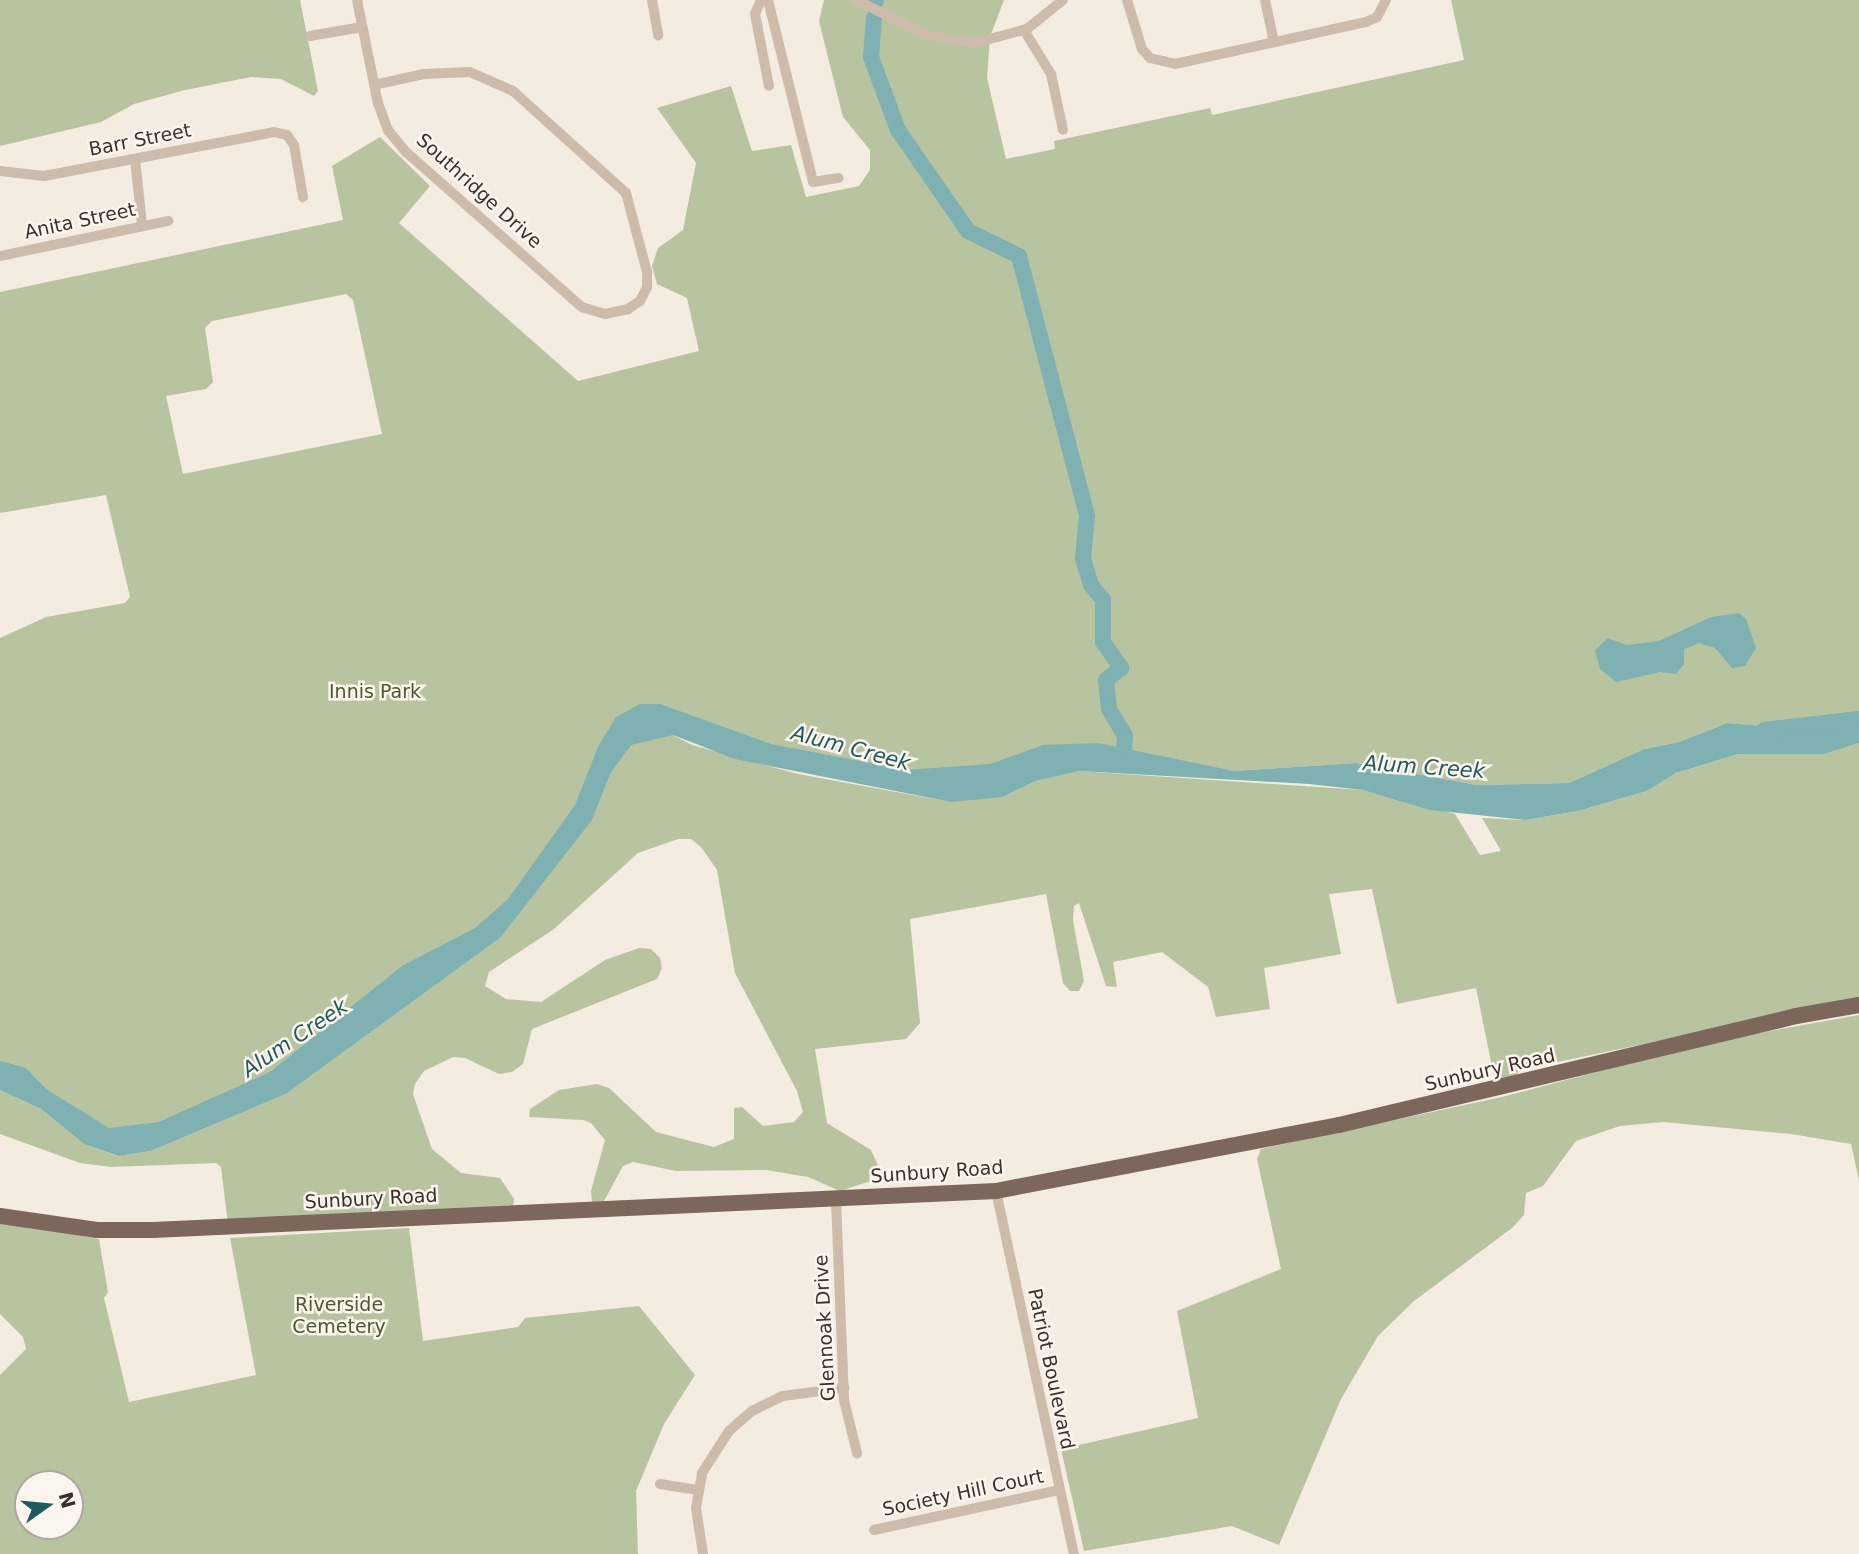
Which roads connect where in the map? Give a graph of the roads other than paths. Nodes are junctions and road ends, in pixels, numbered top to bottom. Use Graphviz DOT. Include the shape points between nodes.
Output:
graph roads {
  1 [pos="357,0"];
  2 [pos="652,0"];
  3 [pos="761,0"];
  4 [pos="768,0"];
  5 [pos="856,0"];
  6 [pos="1063,0"];
  7 [pos="1127,0"];
  8 [pos="1265,0"];
  9 [pos="1385,4"];
  10 [pos="362,27"];
  11 [pos="1024,30"];
  12 [pos="658,35"];
  13 [pos="310,36"];
  14 [pos="1274,42"];
  15 [pos="374,85"];
  16 [pos="769,86"];
  17 [pos="1063,130"];
  18 [pos="135,159"];
  19 [pos="0,171"];
  20 [pos="839,178"];
  21 [pos="303,197"];
  22 [pos="168,221"];
  23 [pos="142,225"];
  24 [pos="0,256"];
  25 [pos="1859,1005"];
  26 [pos="996,1191"];
  27 [pos="836,1200"];
  28 [pos="0,1216"];
  29 [pos="844,1388"];
  30 [pos="857,1453"];
  31 [pos="660,1484"];
  32 [pos="699,1490"];
  33 [pos="1059,1490"];
  34 [pos="874,1530"];
  35 [pos="702,1554"];
  36 [pos="1073,1554"];
  1 -- 10 [label="street, Southridge Drive"];
  2 -- 12 [label="street"];
  3 -- 16 [label="street" via="755,14"];
  4 -- 20 [label="street" via="813,182"];
  5 -- 11 [label="street" via="927,35 975,43"];
  6 -- 11 [label="street"];
  7 -- 14 [label="street" via="1142,49 1162,63"];
  8 -- 14 [label="street"];
  9 -- 14 [label="street" via="1366,22"];
  10 -- 13 [label="street"];
  10 -- 15 [label="street, Southridge Drive"];
  11 -- 17 [label="street" via="1051,74"];
  15 -- 15 [label="street, Southridge Drive" via="470,72 513,90 626,193 647,272 643,294 628,309 605,314 582,307 406,152 387,130"];
  18 -- 19 [label="street, Barr Street" via="44,176"];
  18 -- 21 [label="street, Barr Street" via="274,132 287,135 294,145"];
  18 -- 23 [label="street"];
  22 -- 23 [label="street, Anita Street"];
  23 -- 24 [label="street, Anita Street"];
  25 -- 26 [label="main road, Sunbury Road" via="1339,1125"];
  26 -- 27 [label="main road, Sunbury Road"];
  26 -- 33 [label="street, Patriot Boulevard"];
  27 -- 28 [label="main road, Sunbury Road" via="153,1230 97,1230"];
  27 -- 29 [label="street, Glennoak Drive"];
  29 -- 30 [label="street, Glennoak Drive"];
  29 -- 32 [label="street" via="783,1396 752,1411 729,1431 702,1473"];
  31 -- 32 [label="street"];
  32 -- 35 [label="street" via="696,1508"];
  33 -- 34 [label="street, Society Hill Court"];
  33 -- 36 [label="street, Patriot Boulevard"];
}
